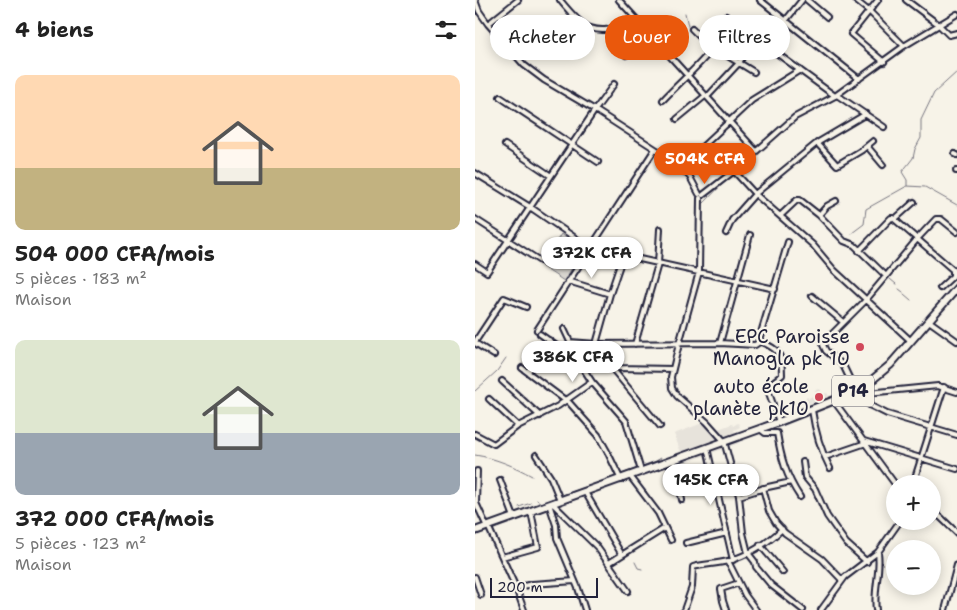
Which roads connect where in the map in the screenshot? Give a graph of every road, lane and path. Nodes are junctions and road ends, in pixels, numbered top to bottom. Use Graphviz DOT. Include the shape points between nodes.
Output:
graph roads {
  1 [pos="475,0"];
  2 [pos="518,0"];
  3 [pos="560,0"];
  4 [pos="619,0"];
  5 [pos="760,0"];
  6 [pos="802,0"];
  7 [pos="807,0"];
  8 [pos="855,0"];
  9 [pos="878,0"];
  10 [pos="906,0"];
  11 [pos="477,7"];
  12 [pos="869,12"];
  13 [pos="475,13"];
  14 [pos="957,14"];
  15 [pos="633,15"];
  16 [pos="779,15"];
  17 [pos="789,15"];
  18 [pos="827,17"];
  19 [pos="488,24"];
  20 [pos="790,24"];
  21 [pos="938,24"];
  22 [pos="692,29"];
  23 [pos="605,30"];
  24 [pos="957,33"];
  25 [pos="699,36"];
  26 [pos="904,46"];
  27 [pos="674,60"];
  28 [pos="704,60"];
  29 [pos="732,60"];
  30 [pos="741,60"];
  31 [pos="786,60"];
  32 [pos="884,62"];
  33 [pos="739,64"];
  34 [pos="800,70"];
  35 [pos="754,72"];
  36 [pos="687,75"];
  37 [pos="859,79"];
  38 [pos="614,84"];
  39 [pos="836,95"];
  40 [pos="706,96"];
  41 [pos="500,97"];
  42 [pos="663,100"];
  43 [pos="595,110"];
  44 [pos="866,114"];
  45 [pos="677,119"];
  46 [pos="729,122"];
  47 [pos="884,127"];
  48 [pos="873,141"];
  49 [pos="817,143"];
  50 [pos="505,145"];
  51 [pos="572,145"];
  52 [pos="867,146"];
  53 [pos="655,149"];
  54 [pos="756,151"];
  55 [pos="598,162"];
  56 [pos="678,164"];
  57 [pos="883,165"];
  58 [pos="734,172"];
  59 [pos="475,173"];
  60 [pos="551,176"];
  61 [pos="755,194"];
  62 [pos="701,196"];
  63 [pos="836,201"];
  64 [pos="913,202"];
  65 [pos="530,207"];
  66 [pos="819,215"];
  67 [pos="781,216"];
  68 [pos="475,219"];
  69 [pos="895,220"];
  70 [pos="660,229"];
  71 [pos="957,232"];
  72 [pos="726,233"];
  73 [pos="750,235"];
  74 [pos="918,238"];
  75 [pos="508,240"];
  76 [pos="788,242"];
  77 [pos="590,248"];
  78 [pos="859,251"];
  79 [pos="623,256"];
  80 [pos="540,261"];
  81 [pos="475,264"];
  82 [pos="657,264"];
  83 [pos="699,272"];
  84 [pos="886,276"];
  85 [pos="738,280"];
  86 [pos="568,281"];
  87 [pos="941,288"];
  88 [pos="957,288"];
  89 [pos="775,289"];
  90 [pos="609,294"];
  91 [pos="813,296"];
  92 [pos="866,300"];
  93 [pos="526,308"];
  94 [pos="929,321"];
  95 [pos="843,322"];
  96 [pos="564,329"];
  97 [pos="549,340"];
  98 [pos="759,341"];
  99 [pos="957,341"];
  100 [pos="570,342"];
  101 [pos="911,342"];
  102 [pos="475,343"];
  103 [pos="721,343"];
  104 [pos="596,344"];
  105 [pos="635,344"];
  106 [pos="679,344"];
  107 [pos="494,355"];
  108 [pos="579,362"];
  109 [pos="609,365"];
  110 [pos="522,368"];
  111 [pos="584,368"];
  112 [pos="673,369"];
  113 [pos="528,372"];
  114 [pos="502,381"];
  115 [pos="591,382"];
  116 [pos="944,387"];
  117 [pos="957,392"];
  118 [pos="856,393"];
  119 [pos="489,399"];
  120 [pos="566,400"];
  121 [pos="834,401"];
  122 [pos="812,410"];
  123 [pos="540,416"];
  124 [pos="779,422"];
  125 [pos="518,426"];
  126 [pos="660,426"];
  127 [pos="932,426"];
  128 [pos="760,429"];
  129 [pos="475,434"];
  130 [pos="957,435"];
  131 [pos="724,441"];
  132 [pos="865,442"];
  133 [pos="707,448"];
  134 [pos="535,456"];
  135 [pos="825,457"];
  136 [pos="922,458"];
  137 [pos="674,460"];
  138 [pos="803,462"];
  139 [pos="830,468"];
  140 [pos="957,469"];
  141 [pos="641,471"];
  142 [pos="477,472"];
  143 [pos="889,475"];
  144 [pos="916,475"];
  145 [pos="630,476"];
  146 [pos="500,480"];
  147 [pos="621,480"];
  148 [pos="791,482"];
  149 [pos="763,488"];
  150 [pos="585,492"];
  151 [pos="739,496"];
  152 [pos="801,496"];
  153 [pos="560,500"];
  154 [pos="682,500"];
  155 [pos="550,504"];
  156 [pos="531,511"];
  157 [pos="515,517"];
  158 [pos="941,518"];
  159 [pos="487,527"];
  160 [pos="665,528"];
  161 [pos="782,529"];
  162 [pos="894,530"];
  163 [pos="475,531"];
  164 [pos="727,533"];
  165 [pos="957,533"];
  166 [pos="671,540"];
  167 [pos="687,543"];
  168 [pos="760,545"];
  169 [pos="878,552"];
  170 [pos="749,553"];
  171 [pos="622,555"];
  172 [pos="502,557"];
  173 [pos="733,560"];
  174 [pos="728,562"];
  175 [pos="867,562"];
  176 [pos="609,563"];
  177 [pos="957,564"];
  178 [pos="783,572"];
  179 [pos="475,577"];
  180 [pos="843,580"];
  181 [pos="575,581"];
  182 [pos="739,583"];
  183 [pos="516,588"];
  184 [pos="628,591"];
  185 [pos="481,595"];
  186 [pos="523,610"];
  187 [pos="585,610"];
  188 [pos="684,610"];
  189 [pos="726,610"];
  190 [pos="756,610"];
  191 [pos="803,610"];
  192 [pos="821,610"];
  193 [pos="876,610"];
  194 [pos="945,610"];
  1 -- 11 [label="street"];
  2 -- 19 [label="street"];
  3 -- 23 [label="street" via="578,22 590,29"];
  4 -- 15 [label="street"];
  5 -- 16 [label="street"];
  6 -- 17 [label="street"];
  7 -- 18 [label="street"];
  8 -- 12 [label="street"];
  9 -- 12 [label="street"];
  10 -- 21 [label="street"];
  11 -- 13 [label="street"];
  11 -- 19 [label="street"];
  12 -- 26 [label="street"];
  12 -- 32 [label="street" via="851,34"];
  14 -- 21 [label="street"];
  19 -- 43 [label="street" via="534,73"];
  20 -- 37 [label="street"];
  21 -- 24 [label="street" via="949,35"];
  21 -- 26 [label="street"];
  22 -- 25 [label="street"];
  26 -- 32 [label="street"];
  27 -- 36 [label="street"];
  28 -- 36 [label="street"];
  29 -- 33 [label="street"];
  30 -- 33 [label="street"];
  31 -- 34 [label="street"];
  32 -- 37 [label="street"];
  33 -- 35 [label="street"];
  33 -- 40 [label="street"];
  34 -- 39 [label="street"];
  34 -- 46 [label="street" via="752,100"];
  36 -- 40 [label="street"];
  36 -- 42 [label="street"];
  37 -- 39 [label="street"];
  38 -- 43 [label="street"];
  39 -- 44 [label="street"];
  39 -- 54 [label="street" via="795,117"];
  40 -- 45 [label="street"];
  40 -- 46 [label="street"];
  41 -- 51 [label="street"];
  43 -- 51 [label="street"];
  43 -- 53 [label="street"];
  44 -- 47 [label="street"];
  44 -- 49 [label="street"];
  46 -- 54 [label="street"];
  46 -- 56 [label="street" via="692,156"];
  48 -- 52 [label="street"];
  49 -- 52 [label="street" via="837,165"];
  49 -- 61 [label="street"];
  50 -- 60 [label="street"];
  51 -- 55 [label="street"];
  51 -- 60 [label="street"];
  52 -- 57 [label="street"];
  53 -- 56 [label="street"];
  53 -- 77 [label="street"];
  54 -- 58 [label="street"];
  56 -- 62 [label="street"];
  58 -- 61 [label="street"];
  58 -- 62 [label="street"];
  59 -- 65 [label="street"];
  60 -- 65 [label="street"];
  61 -- 67 [label="street"];
  61 -- 72 [label="street" via="732,220"];
  62 -- 83 [label="street"];
  63 -- 66 [label="street"];
  64 -- 69 [label="street"];
  65 -- 75 [label="street"];
  65 -- 77 [label="street"];
  66 -- 67 [label="street" via="799,200"];
  66 -- 78 [label="street" via="843,241"];
  67 -- 92 [label="street"];
  68 -- 75 [label="street"];
  69 -- 74 [label="street"];
  69 -- 78 [label="street" via="891,218"];
  70 -- 82 [label="street"];
  71 -- 74 [label="street" via="938,218"];
  73 -- 85 [label="street"];
  74 -- 84 [label="street"];
  74 -- 87 [label="street" via="954,272"];
  75 -- 80 [label="street"];
  75 -- 81 [label="street" via="487,272"];
  76 -- 89 [label="street"];
  77 -- 79 [label="street"];
  77 -- 86 [label="street"];
  78 -- 84 [label="street"];
  79 -- 82 [label="street"];
  79 -- 90 [label="street"];
  82 -- 83 [label="street"];
  82 -- 105 [label="street"];
  83 -- 85 [label="street"];
  83 -- 106 [label="street"];
  84 -- 92 [label="street"];
  85 -- 89 [label="street"];
  85 -- 103 [label="street"];
  86 -- 90 [label="street"];
  86 -- 97 [label="street" via="538,332"];
  88 -- 94 [label="main road, P14"];
  89 -- 98 [label="street"];
  90 -- 104 [label="street"];
  91 -- 95 [label="street"];
  92 -- 95 [label="street"];
  92 -- 101 [label="street"];
  93 -- 102 [label="street" via="504,298"];
  94 -- 99 [label="street"];
  94 -- 101 [label="main road, P14"];
  95 -- 118 [label="street" via="823,345 843,365"];
  96 -- 100 [label="street"];
  97 -- 108 [label="street"];
  97 -- 113 [label="street"];
  98 -- 103 [label="street" via="755,345"];
  98 -- 124 [label="street" via="775,348 781,358 783,375 769,385 768,390"];
  100 -- 104 [label="street"];
  100 -- 108 [label="street"];
  101 -- 118 [label="main road, P14" via="885,370"];
  102 -- 107 [label="street"];
  103 -- 106 [label="street"];
  104 -- 105 [label="street"];
  105 -- 106 [label="street"];
  106 -- 112 [label="street"];
  108 -- 111 [label="street"];
  109 -- 111 [label="street"];
  109 -- 112 [label="street"];
  109 -- 126 [label="street"];
  110 -- 113 [label="street"];
  111 -- 115 [label="street"];
  112 -- 131 [label="street" via="671,383 674,392"];
  113 -- 120 [label="street"];
  114 -- 123 [label="street"];
  115 -- 120 [label="street"];
  115 -- 141 [label="street" via="626,421"];
  116 -- 117 [label="street"];
  116 -- 118 [label="street"];
  116 -- 127 [label="street"];
  118 -- 121 [label="main road, P14"];
  118 -- 127 [label="street" via="887,414"];
  119 -- 125 [label="street"];
  120 -- 123 [label="street"];
  120 -- 147 [label="street" via="598,435"];
  121 -- 122 [label="main road, P14"];
  121 -- 132 [label="street"];
  122 -- 124 [label="main road, P14"];
  122 -- 135 [label="street"];
  123 -- 125 [label="street"];
  124 -- 128 [label="main road, P14"];
  125 -- 129 [label="street" via="492,444"];
  127 -- 130 [label="street"];
  127 -- 136 [label="street"];
  128 -- 131 [label="main road, P14"];
  128 -- 148 [label="street" via="765,433 777,433 782,463"];
  131 -- 133 [label="main road, P14"];
  131 -- 151 [label="street"];
  132 -- 135 [label="street"];
  132 -- 136 [label="street"];
  132 -- 143 [label="street"];
  133 -- 137 [label="main road, P14"];
  133 -- 164 [label="street"];
  134 -- 153 [label="street" via="551,478"];
  135 -- 139 [label="street"];
  136 -- 140 [label="street"];
  136 -- 144 [label="street"];
  137 -- 141 [label="main road, P14"];
  137 -- 154 [label="street"];
  138 -- 175 [label="street" via="805,477 827,516 846,543"];
  141 -- 145 [label="main road, P14"];
  142 -- 159 [label="street" via="476,502"];
  145 -- 147 [label="main road, P14"];
  145 -- 160 [label="street"];
  146 -- 157 [label="street"];
  147 -- 150 [label="main road, P14"];
  148 -- 149 [label="street"];
  148 -- 152 [label="street"];
  149 -- 151 [label="street"];
  149 -- 161 [label="street" via="769,512"];
  150 -- 153 [label="main road, P14"];
  150 -- 171 [label="street"];
  151 -- 170 [label="street"];
  153 -- 155 [label="main road, P14"];
  155 -- 156 [label="main road, P14"];
  155 -- 176 [label="street" via="597,547"];
  155 -- 181 [label="street" via="557,538"];
  156 -- 157 [label="main road, P14"];
  156 -- 172 [label="street" via="538,546"];
  157 -- 159 [label="main road, P14"];
  158 -- 165 [label="street"];
  159 -- 163 [label="main road, P14"];
  159 -- 172 [label="street"];
  160 -- 166 [label="street"];
  160 -- 171 [label="street"];
  161 -- 168 [label="street"];
  161 -- 180 [label="street" via="822,559"];
  162 -- 169 [label="street"];
  164 -- 167 [label="street"];
  164 -- 173 [label="street"];
  168 -- 170 [label="street"];
  168 -- 178 [label="street"];
  169 -- 175 [label="street"];
  169 -- 193 [label="street"];
  170 -- 173 [label="street"];
  170 -- 191 [label="street" via="767,581"];
  171 -- 176 [label="street"];
  172 -- 183 [label="street"];
  173 -- 174 [label="street"];
  174 -- 182 [label="street"];
  174 -- 188 [label="street" via="693,567 692,587"];
  175 -- 180 [label="street"];
  176 -- 184 [label="street"];
  177 -- 194 [label="street"];
  179 -- 185 [label="street"];
  180 -- 192 [label="street"];
  181 -- 183 [label="street"];
  181 -- 187 [label="street"];
  182 -- 189 [label="street" via="721,589"];
  182 -- 190 [label="street"];
  183 -- 186 [label="street"];
}
